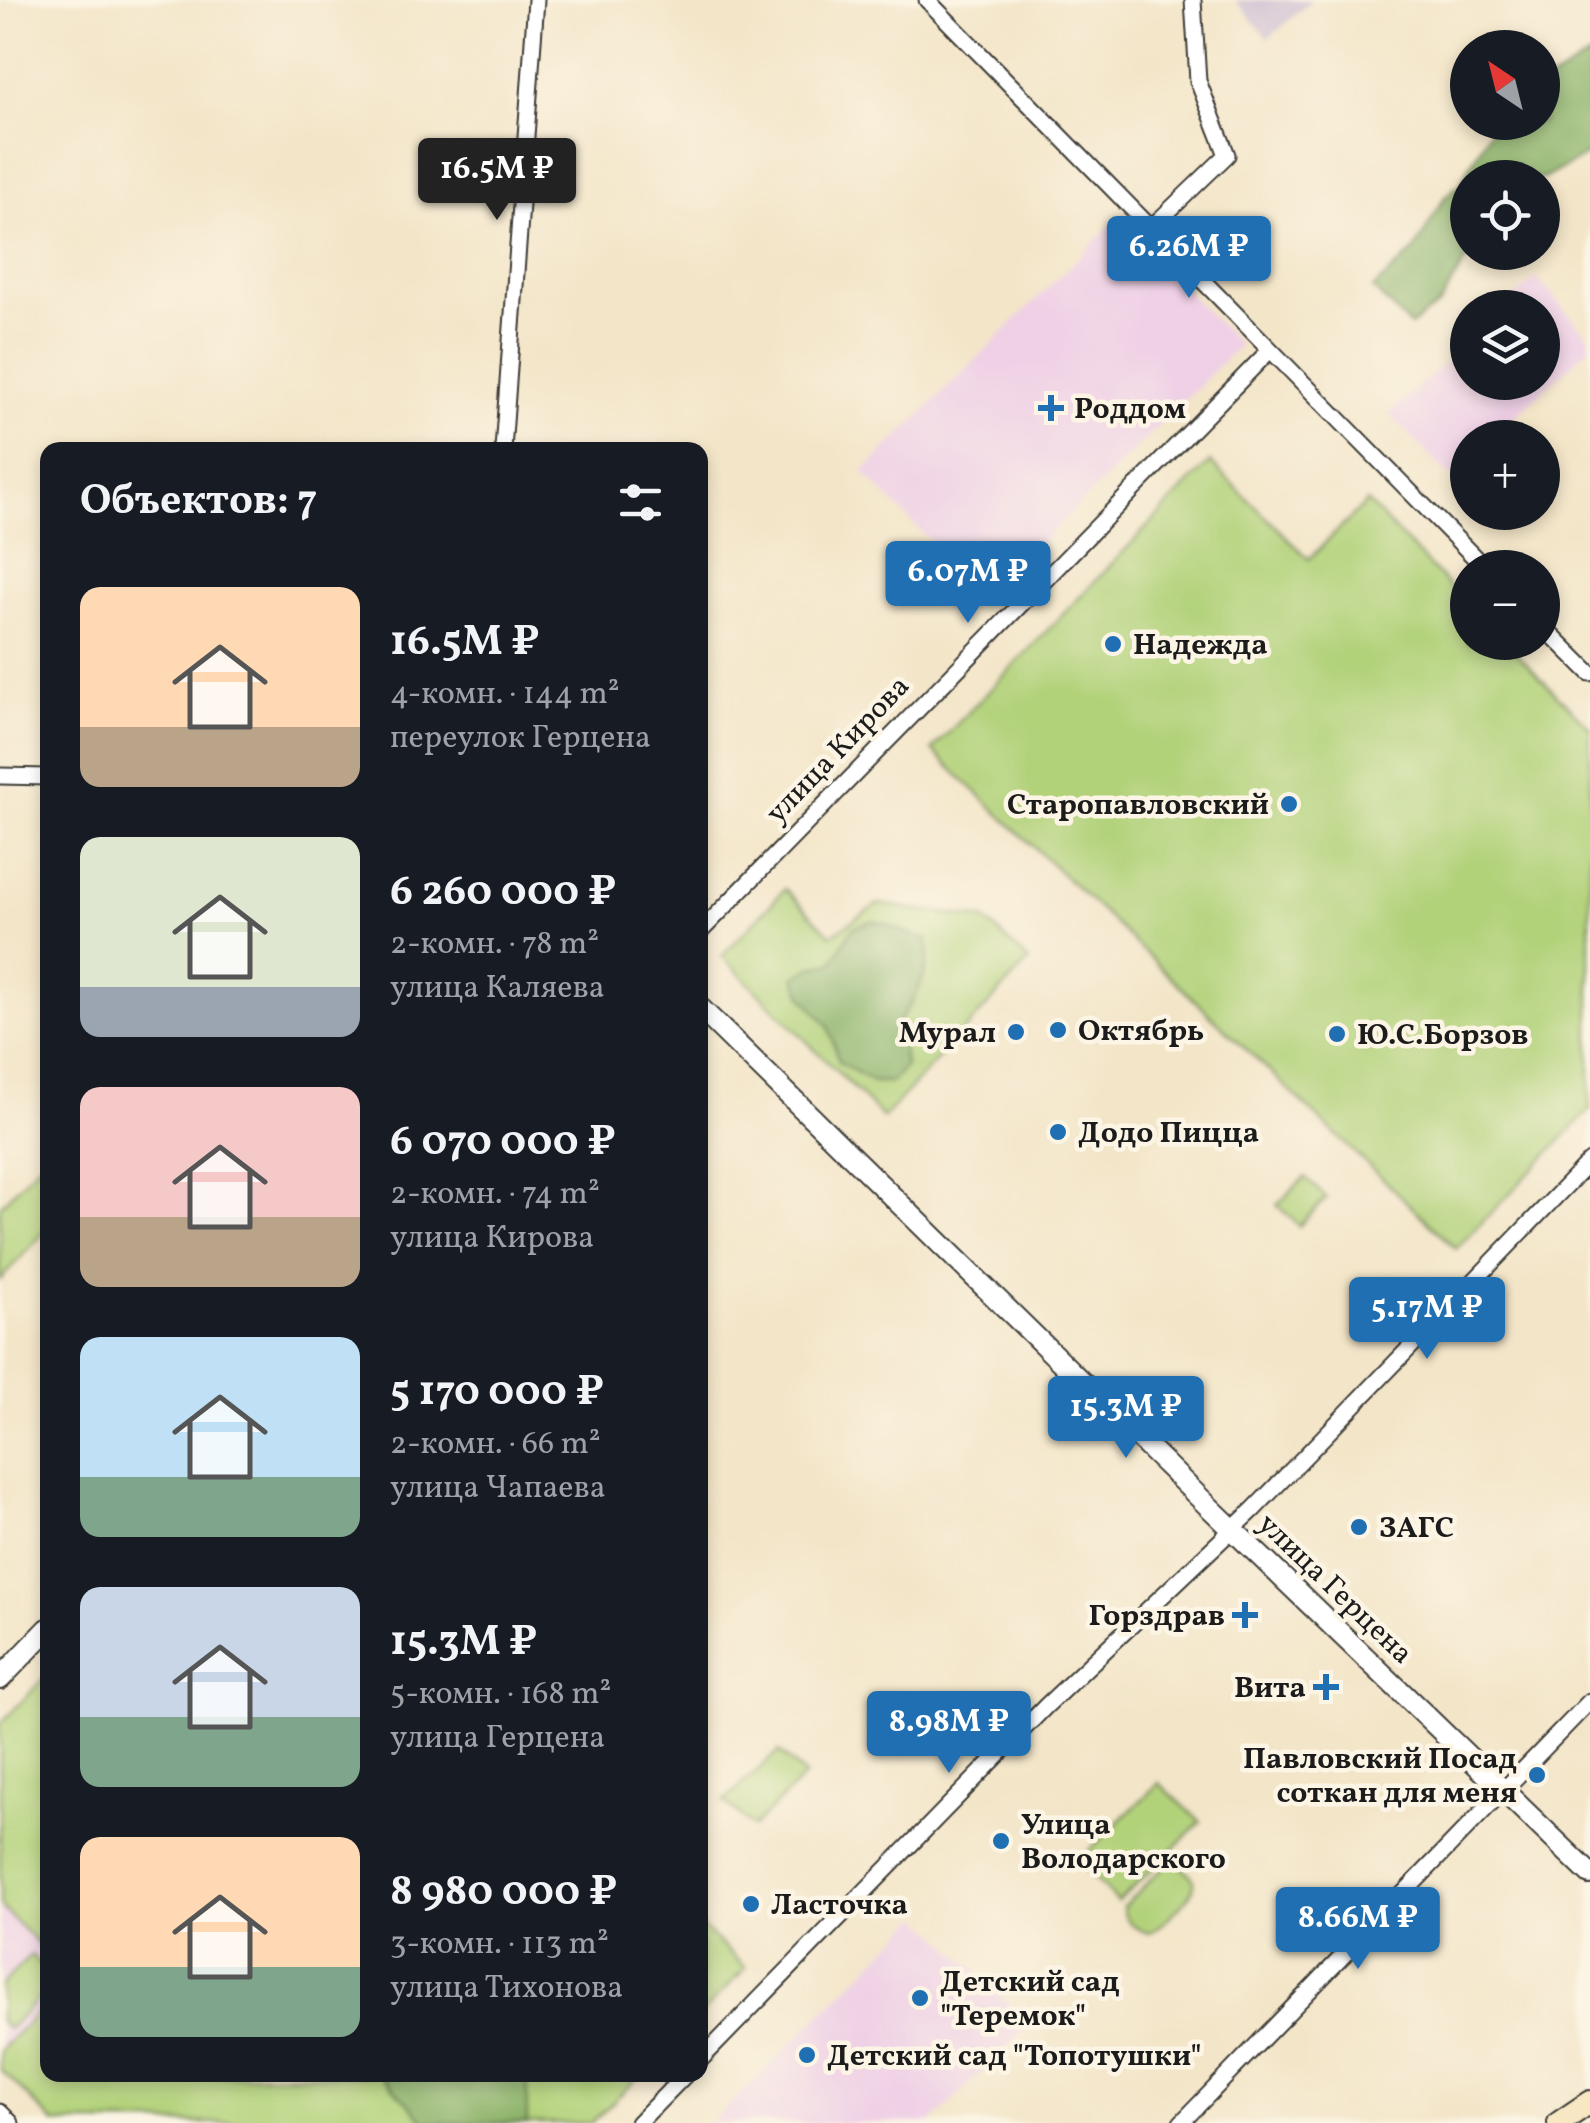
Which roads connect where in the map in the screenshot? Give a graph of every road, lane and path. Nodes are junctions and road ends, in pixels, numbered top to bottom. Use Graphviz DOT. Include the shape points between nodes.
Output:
graph roads {
  1 [pos="536,0"];
  2 [pos="928,0"];
  3 [pos="1193,0"];
  4 [pos="1150,229"];
  5 [pos="1269,351"];
  6 [pos="504,442"];
  7 [pos="1467,550"];
  8 [pos="1560,643"];
  9 [pos="1590,673"];
  10 [pos="0,776"];
  11 [pos="40,776"];
  12 [pos="708,924"];
  13 [pos="708,1016"];
  14 [pos="1590,1161"];
  15 [pos="1232,1529"];
  16 [pos="40,1637"];
  17 [pos="0,1679"];
  18 [pos="1590,1701"];
  19 [pos="1502,1790"];
  20 [pos="1590,1874"];
  21 [pos="708,2052"];
  22 [pos="678,2082"];
  23 [pos="1590,2102"];
  24 [pos="0,2112"];
  25 [pos="11,2123"];
  26 [pos="638,2123"];
  27 [pos="1181,2123"];
  28 [pos="1560,2123"];
  1 -- 6 [label="street"];
  2 -- 4 [label="street"];
  3 -- 4 [label="street" via="1198,81 1227,154"];
  4 -- 5 [label="street"];
  5 -- 7 [label="street"];
  5 -- 12 [label="street, улица Кирова"];
  8 -- 9 [label="street"];
  10 -- 11 [label="street"];
  13 -- 15 [label="street, улица Герцена"];
  14 -- 15 [label="street"];
  15 -- 19 [label="street, улица Герцена"];
  15 -- 21 [label="street" via="1046,1706"];
  16 -- 17 [label="street"];
  18 -- 19 [label="street"];
  19 -- 20 [label="street, улица Герцена"];
  19 -- 27 [label="street"];
  22 -- 26 [label="street"];
  23 -- 28 [label="main road"];
  24 -- 25 [label="street"];
}
